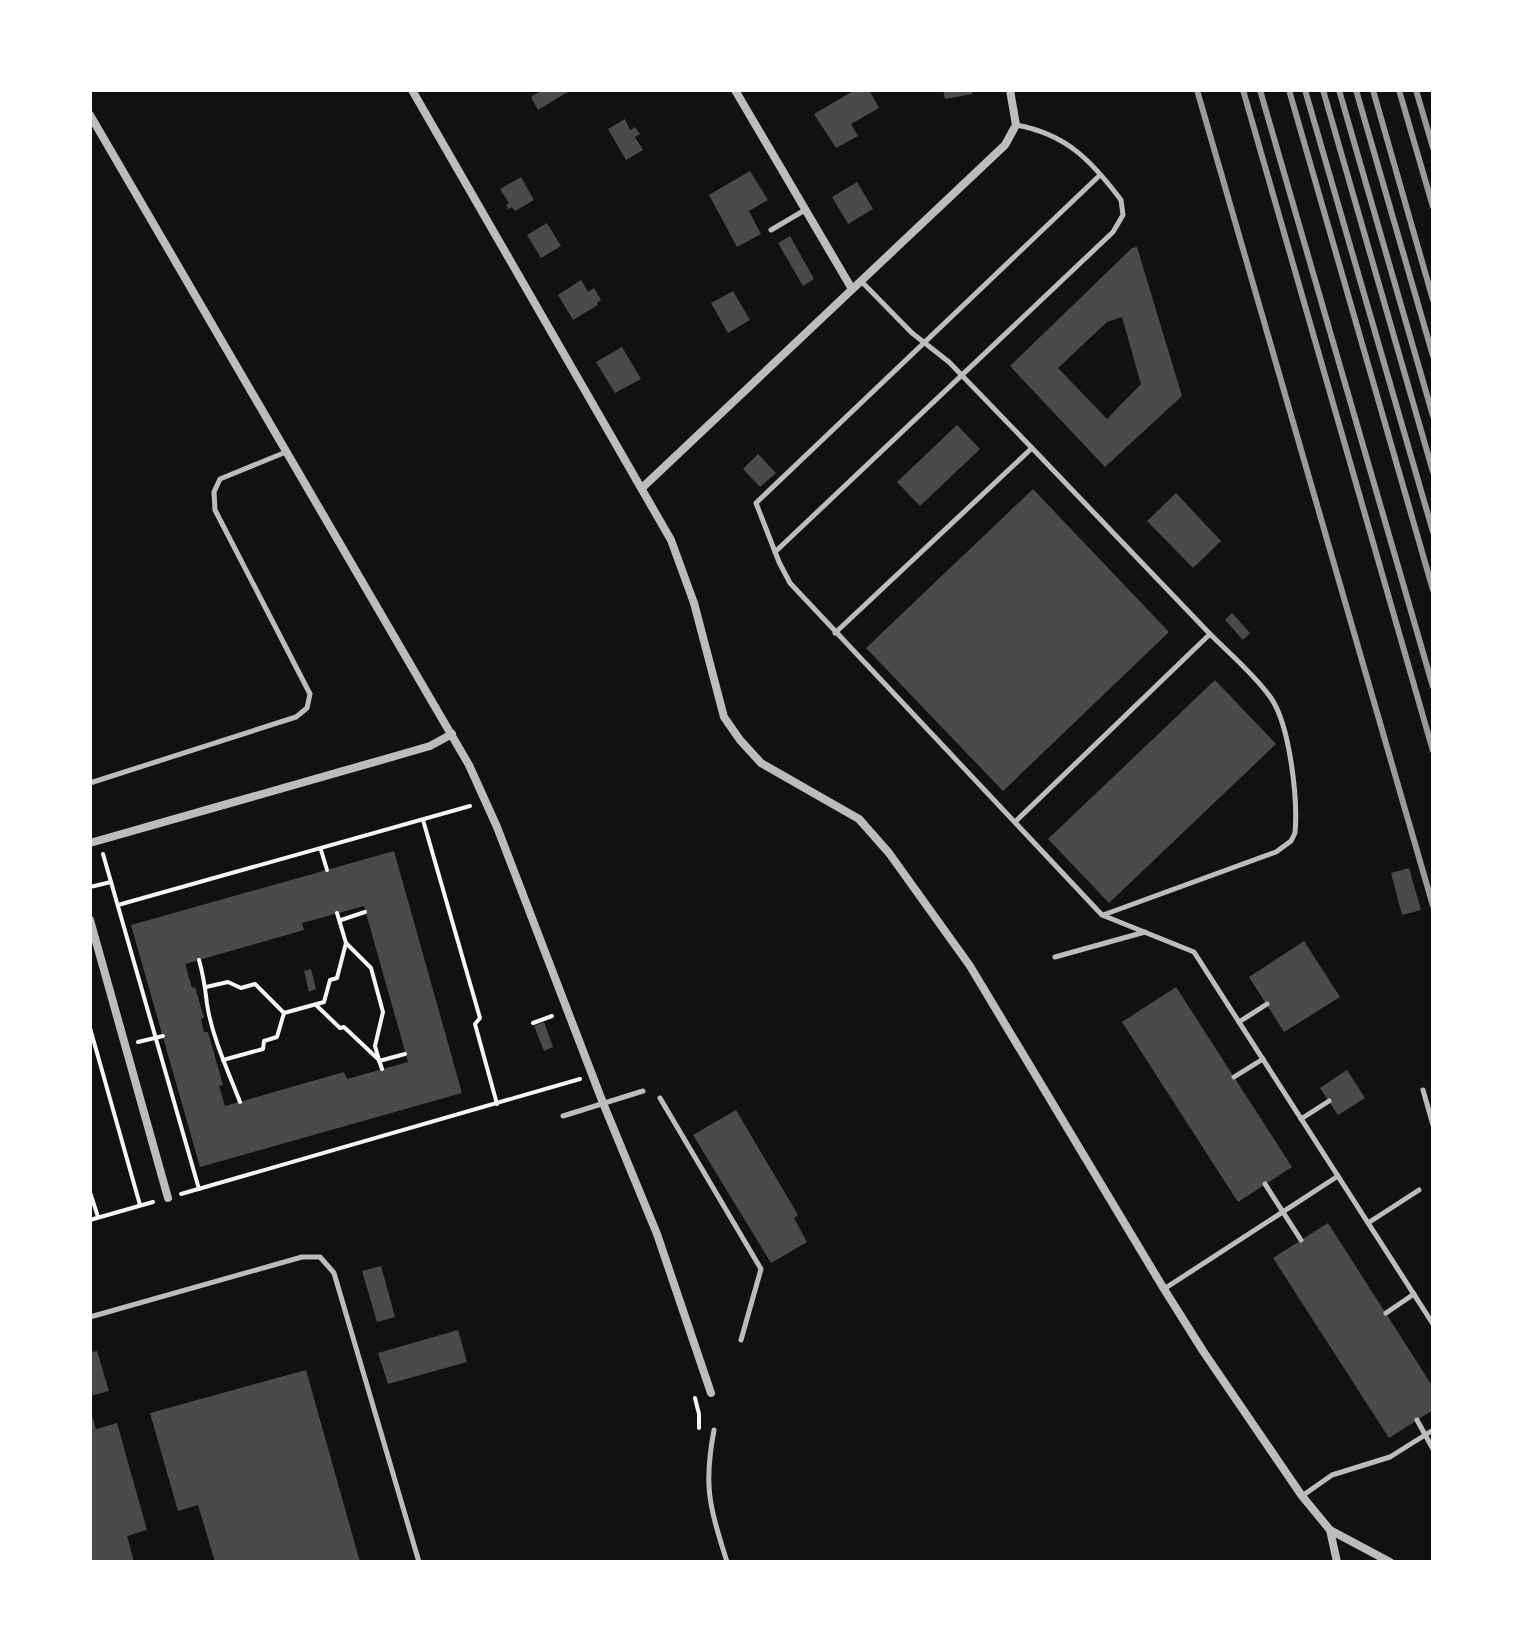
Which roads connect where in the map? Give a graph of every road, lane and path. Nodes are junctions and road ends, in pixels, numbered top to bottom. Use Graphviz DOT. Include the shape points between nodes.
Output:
graph roads {
  1 [pos="412,90"];
  2 [pos="735,90"];
  3 [pos="1010,90"];
  4 [pos="90,115"];
  5 [pos="1016,125"];
  6 [pos="1099,176"];
  7 [pos="806,210"];
  8 [pos="771,230"];
  9 [pos="860,281"];
  10 [pos="852,289"];
  11 [pos="925,342"];
  12 [pos="963,374"];
  13 [pos="1032,448"];
  14 [pos="288,452"];
  15 [pos="643,487"];
  16 [pos="775,552"];
  17 [pos="835,633"];
  18 [pos="1210,634"];
  19 [pos="452,734"];
  20 [pos="90,783"];
  21 [pos="470,806"];
  22 [pos="423,820"];
  23 [pos="1015,822"];
  24 [pos="95,841"];
  25 [pos="320,849"];
  26 [pos="327,870"];
  27 [pos="111,881"];
  28 [pos="90,887"];
  29 [pos="118,905"];
  30 [pos="365,912"];
  31 [pos="337,913"];
  32 [pos="1102,915"];
  33 [pos="90,920"];
  34 [pos="339,920"];
  35 [pos="1145,932"];
  36 [pos="346,943"];
  37 [pos="1055,957"];
  38 [pos="199,960"];
  39 [pos="381,966"];
  40 [pos="371,969"];
  41 [pos="206,987"];
  42 [pos="391,1003"];
  43 [pos="1267,1004"];
  44 [pos="316,1005"];
  45 [pos="381,1006"];
  46 [pos="208,1007"];
  47 [pos="201,1009"];
  48 [pos="284,1013"];
  49 [pos="552,1016"];
  50 [pos="1239,1022"];
  51 [pos="213,1023"];
  52 [pos="533,1023"];
  53 [pos="203,1026"];
  54 [pos="90,1028"];
  55 [pos="405,1054"];
  56 [pos="1263,1059"];
  57 [pos="223,1060"];
  58 [pos="379,1061"];
  59 [pos="100,1063"];
  60 [pos="90,1066"];
  61 [pos="226,1067"];
  62 [pos="382,1069"];
  63 [pos="218,1070"];
  64 [pos="1234,1077"];
  65 [pos="581,1079"];
  66 [pos="1423,1090"];
  67 [pos="643,1091"];
  68 [pos="660,1098"];
  69 [pos="1329,1101"];
  70 [pos="240,1102"];
  71 [pos="603,1103"];
  72 [pos="497,1104"];
  73 [pos="563,1116"];
  74 [pos="1301,1119"];
  75 [pos="1433,1125"];
  76 [pos="1338,1176"];
  77 [pos="1265,1184"];
  78 [pos="199,1189"];
  79 [pos="1419,1190"];
  80 [pos="90,1192"];
  81 [pos="168,1198"];
  82 [pos="140,1205"];
  83 [pos="1283,1212"];
  84 [pos="98,1217"];
  85 [pos="90,1220"];
  86 [pos="1368,1223"];
  87 [pos="1301,1240"];
  88 [pos="1164,1289"];
  89 [pos="1414,1294"];
  90 [pos="1386,1313"];
  91 [pos="90,1317"];
  92 [pos="1433,1324"];
  93 [pos="741,1340"];
  94 [pos="711,1393"];
  95 [pos="1417,1420"];
  96 [pos="714,1430"];
  97 [pos="1433,1430"];
  98 [pos="1425,1435"];
  99 [pos="1433,1449"];
  100 [pos="1302,1496"];
  101 [pos="1330,1530"];
  102 [pos="419,1562"];
  103 [pos="727,1562"];
  104 [pos="1337,1562"];
  105 [pos="1390,1562"];
  1 -- 15 [label="street"];
  2 -- 7 [label="street"];
  3 -- 5 [label="street"];
  4 -- 14 [label="street"];
  5 -- 6 [label="lane" via="1061,139"];
  5 -- 9 [label="street" via="1005,145"];
  6 -- 11 [label="lane"];
  6 -- 12 [label="lane" via="1121,200 1118,226"];
  7 -- 8 [label="lane"];
  7 -- 10 [label="street"];
  9 -- 10 [label="street"];
  9 -- 11 [label="lane"];
  10 -- 15 [label="street"];
  11 -- 12 [label="lane"];
  11 -- 16 [label="lane" via="756,503"];
  12 -- 13 [label="lane"];
  12 -- 16 [label="lane"];
  13 -- 17 [label="lane"];
  13 -- 18 [label="lane"];
  14 -- 19 [label="street"];
  14 -- 20 [label="lane" via="220,479 215,510 310,694 307,708 296,717"];
  15 -- 88 [label="street" via="689,585 724,717 761,763 859,819 889,853 970,966"];
  16 -- 17 [label="lane" via="790,583"];
  17 -- 23 [label="lane"];
  18 -- 23 [label="lane"];
  18 -- 32 [label="lane" via="1279,712 1289,750 1295,833 1276,852"];
  19 -- 24 [label="street" via="430,746"];
  19 -- 71 [label="street" via="497,827"];
  21 -- 22 [label="path"];
  22 -- 25 [label="path"];
  22 -- 72 [label="path" via="480,1012 475,1024"];
  23 -- 32 [label="lane"];
  24 -- 27 [label="path"];
  25 -- 26 [label="path"];
  25 -- 29 [label="path"];
  27 -- 28 [label="path"];
  27 -- 29 [label="path"];
  29 -- 78 [label="path"];
  30 -- 34 [label="path"];
  31 -- 34 [label="path"];
  32 -- 35 [label="lane"];
  33 -- 81 [label="street"];
  34 -- 36 [label="path"];
  35 -- 37 [label="lane"];
  35 -- 50 [label="lane" via="1194,952"];
  36 -- 40 [label="path"];
  36 -- 44 [label="path" via="337,978 330,980 324,1002"];
  38 -- 41 [label="path"];
  39 -- 40 [label="path"];
  40 -- 45 [label="path"];
  41 -- 46 [label="path"];
  41 -- 48 [label="path" via="255,984"];
  42 -- 45 [label="path"];
  43 -- 50 [label="lane"];
  44 -- 48 [label="path"];
  44 -- 58 [label="path"];
  45 -- 58 [label="path" via="375,1046"];
  46 -- 47 [label="path"];
  46 -- 51 [label="path"];
  48 -- 57 [label="path" via="277,1037 264,1041 263,1049"];
  49 -- 52 [label="path"];
  50 -- 56 [label="lane"];
  51 -- 53 [label="path"];
  51 -- 57 [label="path"];
  54 -- 59 [label="path"];
  55 -- 58 [label="path"];
  56 -- 64 [label="lane"];
  56 -- 74 [label="lane"];
  57 -- 61 [label="path"];
  58 -- 62 [label="path"];
  59 -- 60 [label="path"];
  59 -- 82 [label="path"];
  61 -- 63 [label="path"];
  61 -- 70 [label="path"];
  65 -- 72 [label="path"];
  66 -- 75 [label="lane"];
  67 -- 71 [label="lane"];
  68 -- 93 [label="lane" via="761,1269"];
  69 -- 74 [label="lane"];
  71 -- 73 [label="lane"];
  71 -- 94 [label="street" via="657,1234"];
  72 -- 78 [label="path"];
  74 -- 76 [label="lane"];
  76 -- 83 [label="lane"];
  76 -- 86 [label="lane"];
  77 -- 83 [label="lane"];
  78 -- 81 [label="path"];
  79 -- 86 [label="lane"];
  80 -- 84 [label="path"];
  81 -- 82 [label="path"];
  82 -- 84 [label="path"];
  83 -- 87 [label="lane"];
  83 -- 88 [label="lane"];
  84 -- 85 [label="path"];
  86 -- 89 [label="lane"];
  88 -- 100 [label="street"];
  89 -- 90 [label="lane"];
  89 -- 92 [label="lane"];
  91 -- 102 [label="lane" via="302,1257 320,1257 334,1273"];
  95 -- 98 [label="lane"];
  96 -- 103 [label="lane" via="708,1492"];
  97 -- 98 [label="lane"];
  98 -- 99 [label="lane"];
  98 -- 100 [label="lane" via="1390,1457 1332,1475"];
  100 -- 101 [label="street"];
  101 -- 104 [label="street"];
  101 -- 105 [label="street"];
}
